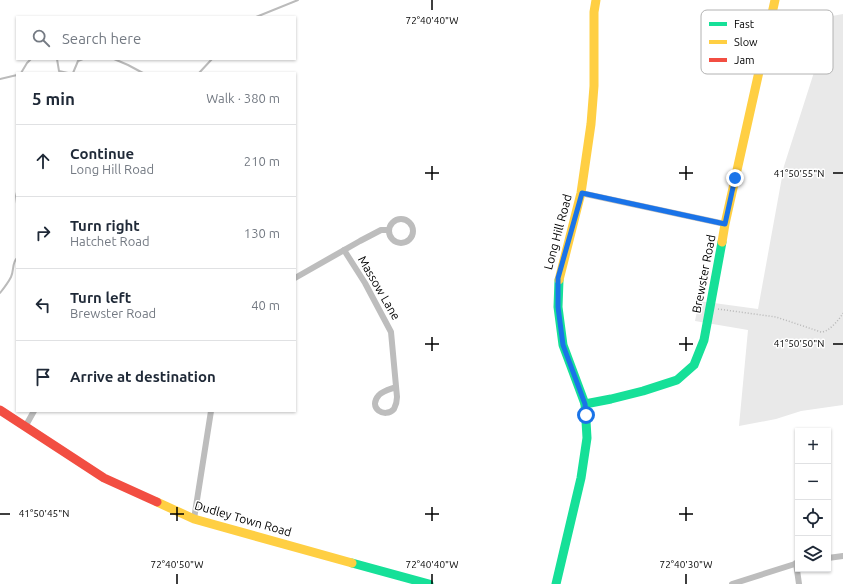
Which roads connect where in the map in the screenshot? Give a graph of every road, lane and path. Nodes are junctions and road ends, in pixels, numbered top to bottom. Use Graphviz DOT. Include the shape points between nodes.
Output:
graph roads {
  1 [pos="596,0"];
  2 [pos="775,0"];
  3 [pos="773,10"];
  4 [pos="758,74"];
  5 [pos="582,193"];
  6 [pos="725,224"];
  7 [pos="389,230"];
  8 [pos="344,250"];
  9 [pos="296,277"];
  10 [pos="715,309"];
  11 [pos="843,313"];
  12 [pos="396,387"];
  13 [pos="585,404"];
  14 [pos="0,410"];
  15 [pos="34,412"];
  16 [pos="211,412"];
  17 [pos="26,427"];
  18 [pos="194,519"];
  19 [pos="843,556"];
  20 [pos="831,558"];
  21 [pos="795,564"];
  22 [pos="797,572"];
  23 [pos="429,584"];
  24 [pos="556,584"];
  25 [pos="732,584"];
  26 [pos="798,584"];
  1 -- 5 [label="street, Long Hill Road" via="594,86"];
  2 -- 3 [label="street, Brewster Road"];
  4 -- 6 [label="street, Brewster Road"];
  5 -- 6 [label="street"];
  5 -- 13 [label="street, Long Hill Road" via="558,278 558,307 563,345"];
  6 -- 13 [label="street, Brewster Road" via="704,340 694,364 677,380 611,400"];
  7 -- 7 [label="street" via="395,220 402,219 410,222 413,233 407,242 400,244 392,240"];
  7 -- 8 [label="street" via="381,230"];
  8 -- 9 [label="street"];
  8 -- 12 [label="street, Massow Lane" via="391,332"];
  10 -- 11 [label="path" via="776,317 821,332 831,327"];
  12 -- 12 [label="street, Massow Lane" via="398,397 394,408 385,413 379,412 375,406 380,394"];
  13 -- 24 [label="street, Long Hill Road" via="587,438 581,478"];
  14 -- 17 [label="street, Dudley Town Road"];
  15 -- 17 [label="street"];
  16 -- 18 [label="street"];
  17 -- 18 [label="street, Dudley Town Road" via="104,478"];
  18 -- 23 [label="street, Dudley Town Road"];
  19 -- 20 [label="street"];
  21 -- 25 [label="street"];
  22 -- 26 [label="street"];
}
